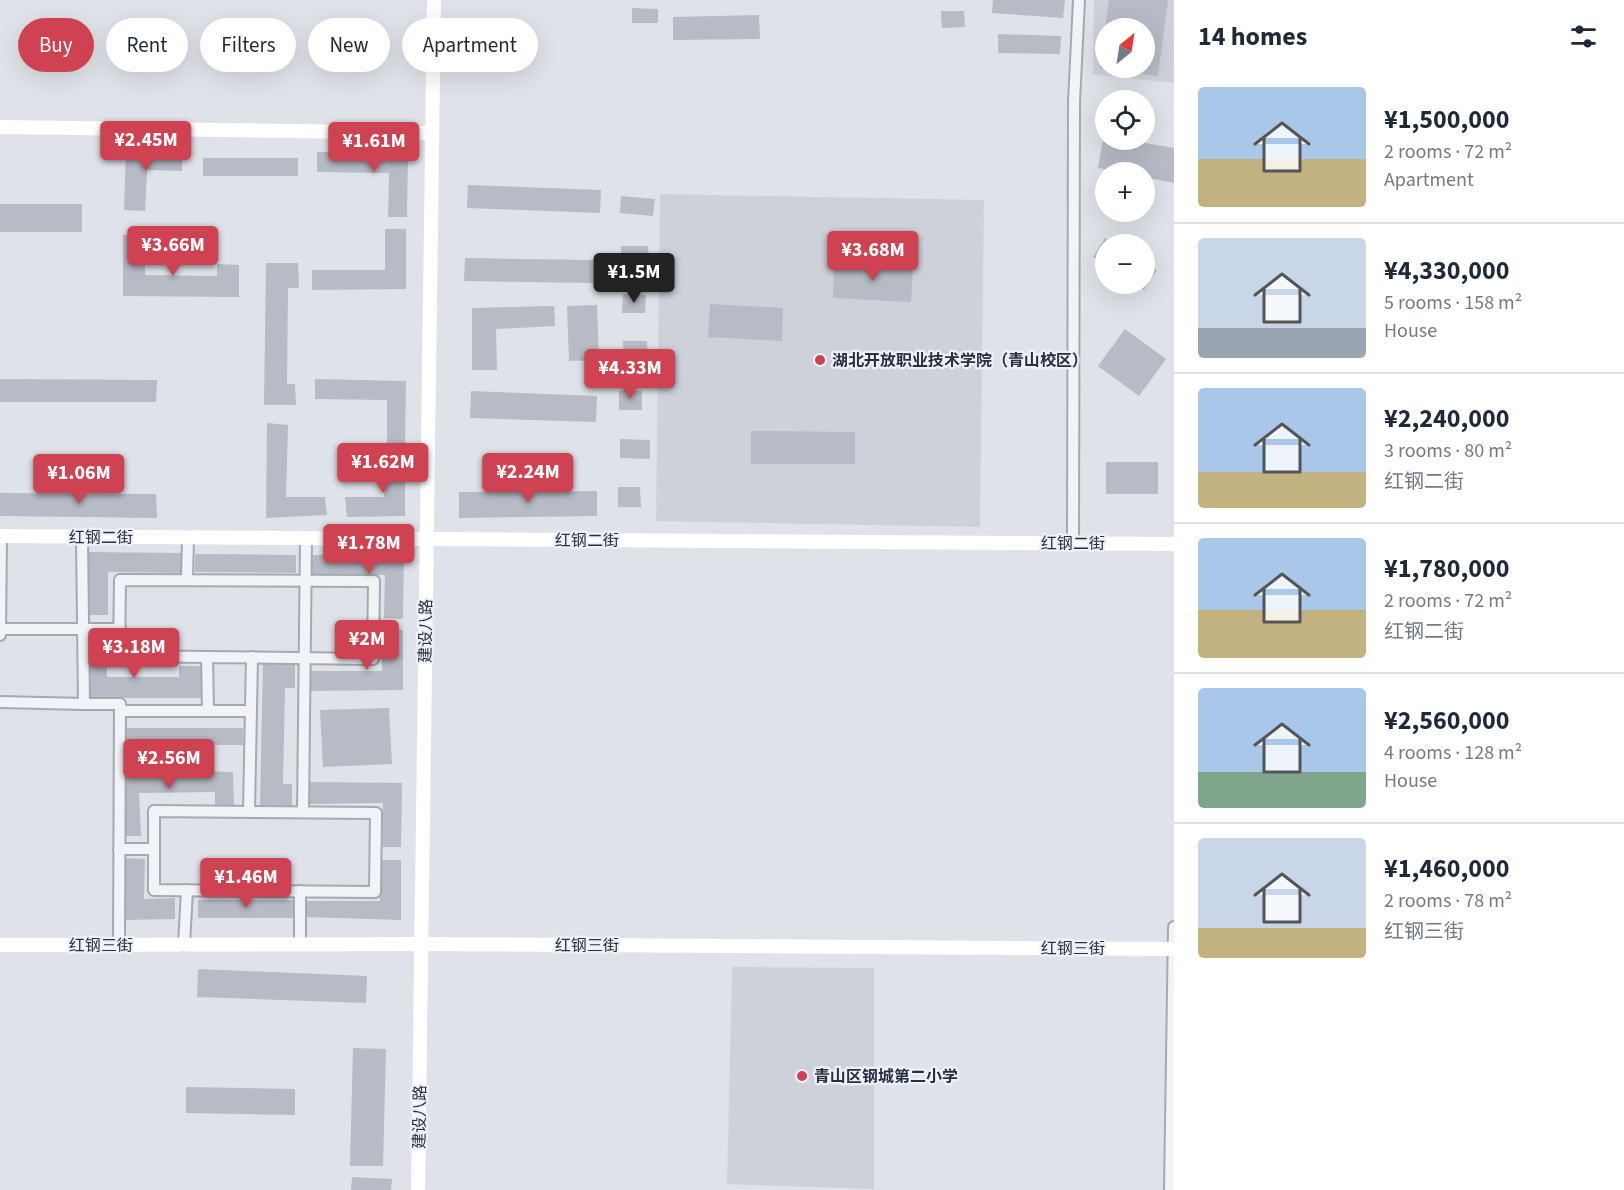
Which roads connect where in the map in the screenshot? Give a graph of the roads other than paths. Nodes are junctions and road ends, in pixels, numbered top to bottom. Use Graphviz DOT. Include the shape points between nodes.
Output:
graph roads {
  1 [pos="434,0"];
  2 [pos="1079,0"];
  3 [pos="0,127"];
  4 [pos="432,134"];
  5 [pos="0,536"];
  6 [pos="82,537"];
  7 [pos="188,537"];
  8 [pos="306,538"];
  9 [pos="426,539"];
  10 [pos="1073,543"];
  11 [pos="1174,544"];
  12 [pos="187,580"];
  13 [pos="305,580"];
  14 [pos="0,629"];
  15 [pos="83,629"];
  16 [pos="120,629"];
  17 [pos="0,635"];
  18 [pos="207,657"];
  19 [pos="252,657"];
  20 [pos="304,658"];
  21 [pos="0,702"];
  22 [pos="84,704"];
  23 [pos="120,711"];
  24 [pos="208,711"];
  25 [pos="251,711"];
  26 [pos="249,811"];
  27 [pos="303,812"];
  28 [pos="119,849"];
  29 [pos="154,849"];
  30 [pos="186,890"];
  31 [pos="300,891"];
  32 [pos="1174,927"];
  33 [pos="300,944"];
  34 [pos="421,944"];
  35 [pos="0,945"];
  36 [pos="119,945"];
  37 [pos="184,945"];
  38 [pos="1174,949"];
  39 [pos="418,1190"];
  40 [pos="1170,1190"];
  1 -- 4 [label="street, 建设八路"];
  2 -- 10 [label="street" via="1074,114"];
  3 -- 4 [label="street"];
  4 -- 9 [label="street, 建设八路"];
  5 -- 6 [label="street, 红钢二街"];
  5 -- 14 [label="street"];
  6 -- 7 [label="street, 红钢二街"];
  6 -- 15 [label="street"];
  7 -- 8 [label="street, 红钢二街"];
  7 -- 12 [label="street"];
  8 -- 9 [label="street, 红钢二街"];
  8 -- 13 [label="street"];
  9 -- 10 [label="street, 红钢二街"];
  9 -- 34 [label="street, 建设八路"];
  10 -- 11 [label="street, 红钢二街"];
  12 -- 13 [label="street"];
  12 -- 16 [label="street" via="120,580"];
  13 -- 20 [label="street"];
  13 -- 20 [label="street" via="374,581 373,659"];
  14 -- 15 [label="street"];
  14 -- 17 [label="street"];
  15 -- 16 [label="street"];
  15 -- 22 [label="street"];
  16 -- 18 [label="street" via="119,656"];
  18 -- 19 [label="street"];
  18 -- 24 [label="street"];
  19 -- 20 [label="street"];
  19 -- 25 [label="street"];
  20 -- 27 [label="street"];
  21 -- 22 [label="street"];
  22 -- 23 [label="street" via="120,704"];
  23 -- 24 [label="street"];
  23 -- 28 [label="street"];
  24 -- 25 [label="street"];
  25 -- 26 [label="street"];
  26 -- 27 [label="street"];
  26 -- 29 [label="street" via="154,811"];
  27 -- 31 [label="street" via="376,813 375,892"];
  28 -- 29 [label="street"];
  28 -- 36 [label="street"];
  29 -- 30 [label="street" via="154,890"];
  30 -- 31 [label="street"];
  30 -- 37 [label="street"];
  31 -- 33 [label="street"];
  32 -- 38 [label="street"];
  33 -- 34 [label="street, 红钢三街"];
  33 -- 37 [label="street, 红钢三街"];
  34 -- 38 [label="street, 红钢三街"];
  34 -- 39 [label="street, 建设八路"];
  35 -- 36 [label="street, 红钢三街"];
  36 -- 37 [label="street, 红钢三街"];
  38 -- 40 [label="street"];
}
